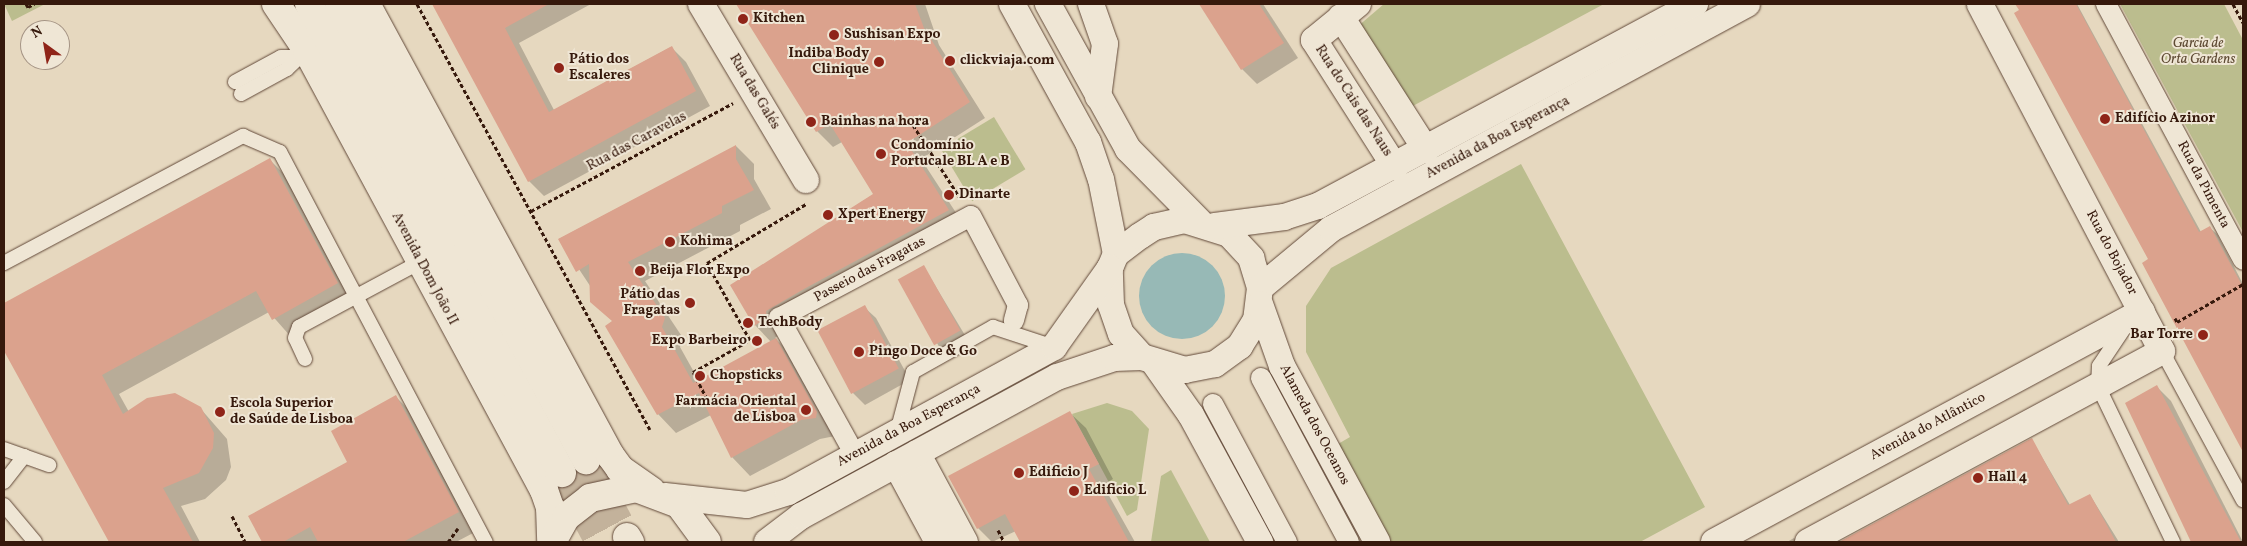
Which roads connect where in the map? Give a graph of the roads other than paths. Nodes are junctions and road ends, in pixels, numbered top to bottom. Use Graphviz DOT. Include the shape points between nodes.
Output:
graph roads {
  1 [pos="276,4"];
  2 [pos="340,4"];
  3 [pos="366,4"];
  4 [pos="702,4"];
  5 [pos="992,4"];
  6 [pos="1012,4"];
  7 [pos="1048,4"];
  8 [pos="1091,4"];
  9 [pos="1695,4"];
  10 [pos="1747,4"];
  11 [pos="1980,4"];
  12 [pos="2106,4"];
  13 [pos="310,7"];
  14 [pos="1350,11"];
  15 [pos="1034,44"];
  16 [pos="300,54"];
  17 [pos="238,88"];
  18 [pos="1098,97"];
  19 [pos="1426,150"];
  20 [pos="1395,167"];
  21 [pos="806,180"];
  22 [pos="1208,224"];
  23 [pos="2243,260"];
  24 [pos="1113,261"];
  25 [pos="420,262"];
  26 [pos="4,263"];
  27 [pos="358,295"];
  28 [pos="1260,296"];
  29 [pos="2137,314"];
  30 [pos="1014,320"];
  31 [pos="1054,346"];
  32 [pos="2162,351"];
  33 [pos="305,359"];
  34 [pos="1149,360"];
  35 [pos="1261,378"];
  36 [pos="2098,386"];
  37 [pos="1213,404"];
  38 [pos="897,432"];
  39 [pos="4,449"];
  40 [pos="855,455"];
  41 [pos="24,456"];
  42 [pos="906,459"];
  43 [pos="586,460"];
  44 [pos="49,465"];
  45 [pos="562,473"];
  46 [pos="4,482"];
  47 [pos="658,494"];
  48 [pos="2243,500"];
  49 [pos="4,506"];
  50 [pos="35,542"];
  51 [pos="486,542"];
  52 [pos="552,542"];
  53 [pos="707,542"];
  54 [pos="768,542"];
  55 [pos="938,542"];
  56 [pos="965,542"];
  57 [pos="1260,542"];
  58 [pos="1287,542"];
  59 [pos="1350,542"];
  60 [pos="1377,542"];
  61 [pos="1714,542"];
  62 [pos="1808,542"];
  63 [pos="2173,542"];
  1 -- 16 [label="main road, Avenida Dom João II"];
  2 -- 43 [label="main road"];
  3 -- 47 [label="main road" via="610,455 620,469"];
  4 -- 21 [label="street, Rua das Galés"];
  5 -- 15 [label="street"];
  6 -- 15 [label="street"];
  7 -- 18 [label="street"];
  8 -- 18 [label="street" via="1105,44"];
  9 -- 19 [label="street, Avenida da Boa Esperança"];
  10 -- 28 [label="street, Avenida da Boa Esperança" via="1331,229"];
  11 -- 29 [label="street, Rua do Bojador"];
  12 -- 23 [label="street, Rua da Pimenta"];
  13 -- 16 [label="main road"];
  13 -- 45 [label="main road, Avenida Dom João II"];
  14 -- 19 [label="street, Rua do Cais das Naus"];
  14 -- 20 [label="street, Rua do Cais das Naus" via="1314,40"];
  15 -- 24 [label="street" via="1088,142 1101,179"];
  16 -- 17 [label="lane" via="287,69"];
  16 -- 25 [label="main road, Avenida Dom João II"];
  18 -- 22 [label="street" via="1128,149"];
  19 -- 20 [label="street, Avenida da Boa Esperança"];
  20 -- 22 [label="street, Avenida da Boa Esperança" via="1318,206 1284,218"];
  22 -- 24 [label="street" via="1154,227"];
  22 -- 28 [label="street" via="1246,251"];
  24 -- 31 [label="street, Avenida da Boa Esperança"];
  24 -- 34 [label="street" via="1114,320"];
  25 -- 27 [label="lane"];
  25 -- 52 [label="main road, Avenida Dom João II" via="544,490 550,507"];
  26 -- 27 [label="lane" via="242,136 280,152"];
  27 -- 33 [label="lane" via="299,327 295,338"];
  27 -- 51 [label="lane"];
  28 -- 34 [label="street" via="1249,334 1228,356 1200,368"];
  28 -- 60 [label="street, Alameda dos Oceanos" via="1282,366"];
  29 -- 32 [label="street, Rua do Bojador"];
  29 -- 36 [label="lane" via="2099,366"];
  29 -- 61 [label="street, Avenida do Atlântico"];
  30 -- 40 [label="street, Passeio das Fragatas" via="1018,306 971,216 779,318"];
  31 -- 38 [label="street, Avenida da Boa Esperança"];
  31 -- 38 [label="lane" via="993,326 912,372"];
  32 -- 36 [label="street"];
  32 -- 48 [label="lane, Rua do Bojador"];
  34 -- 42 [label="street, Avenida da Boa Esperança" via="1114,358 1057,377"];
  34 -- 57 [label="street" via="1191,415"];
  35 -- 59 [label="street, Alameda dos Oceanos"];
  36 -- 62 [label="street"];
  36 -- 63 [label="lane"];
  37 -- 58 [label="street"];
  38 -- 40 [label="street, Avenida da Boa Esperança"];
  39 -- 41 [label="lane"];
  40 -- 47 [label="street, Avenida da Boa Esperança" via="788,492 747,505"];
  41 -- 44 [label="lane"];
  41 -- 46 [label="lane"];
  42 -- 54 [label="street, Avenida da Boa Esperança" via="801,516"];
  42 -- 55 [label="street"];
  42 -- 56 [label="street"];
  47 -- 52 [label="main road" via="620,488 590,498 566,517"];
  47 -- 53 [label="main road" via="690,515"];
  49 -- 50 [label="lane"];
}
